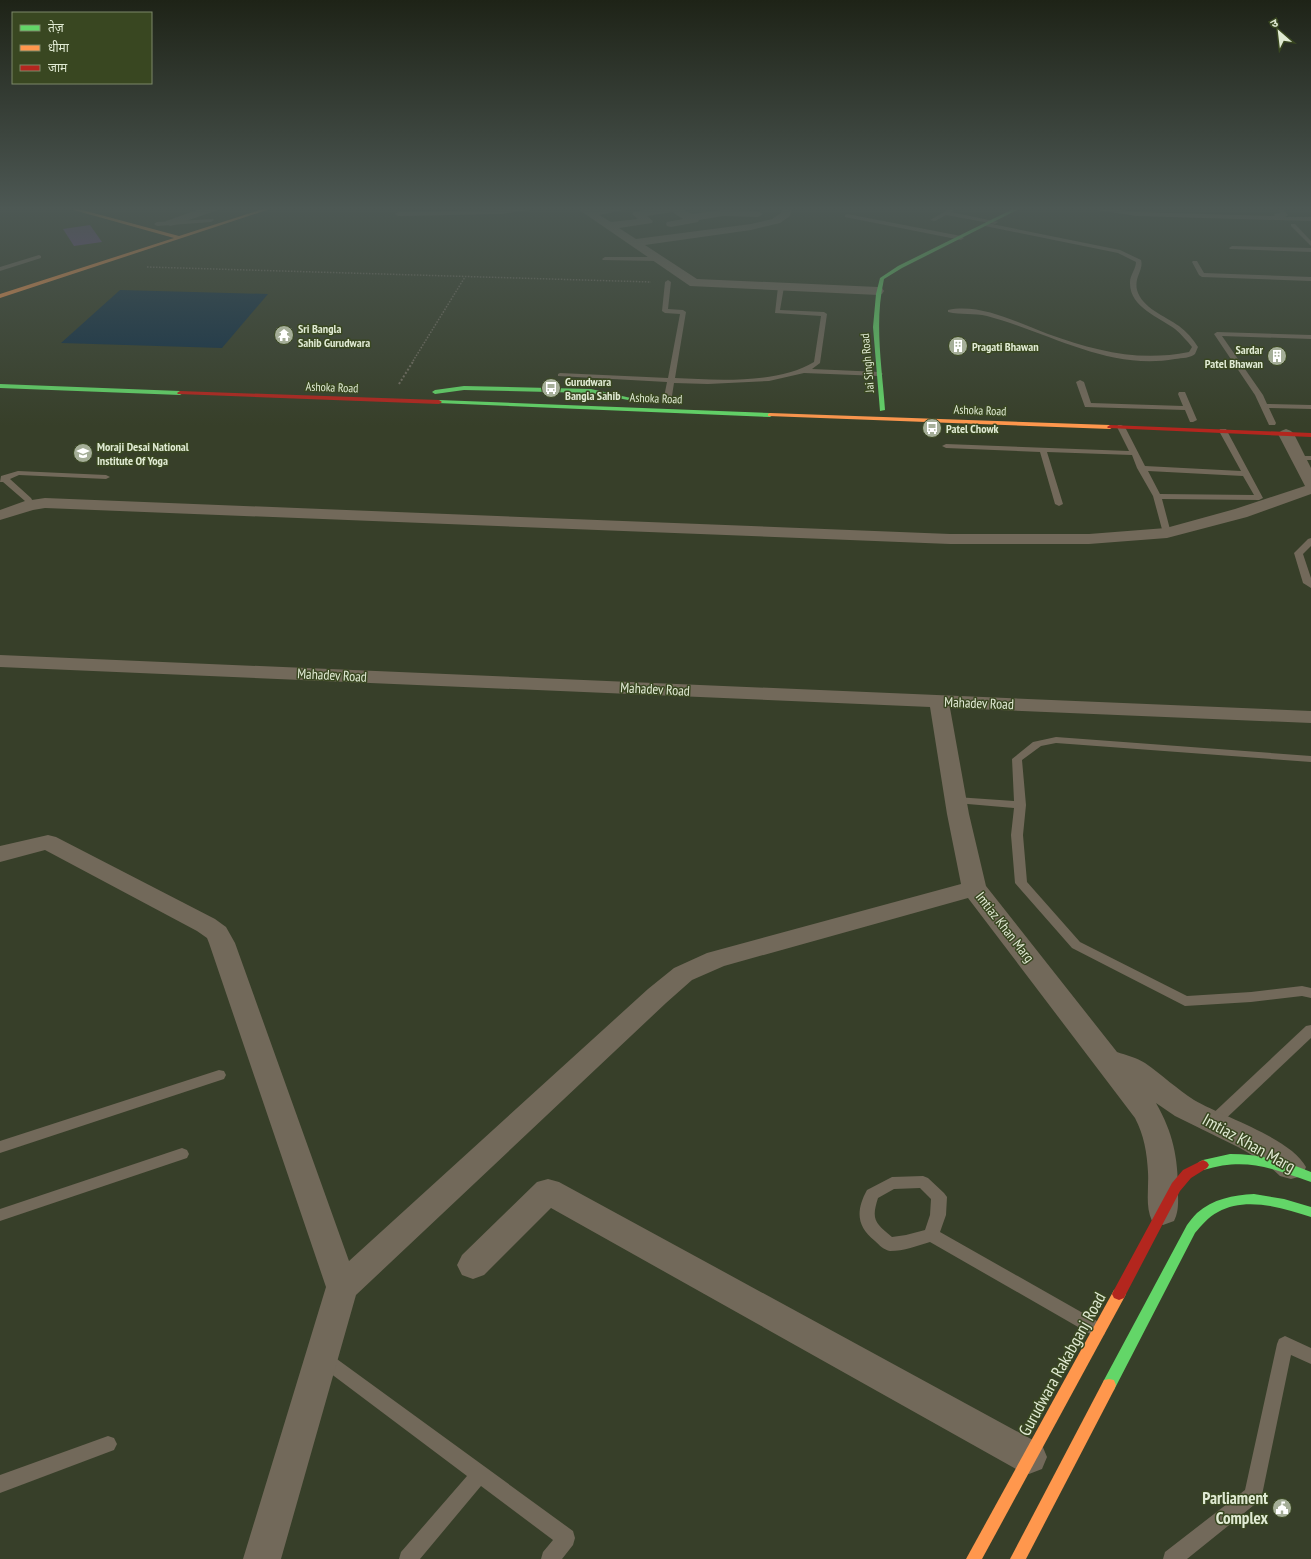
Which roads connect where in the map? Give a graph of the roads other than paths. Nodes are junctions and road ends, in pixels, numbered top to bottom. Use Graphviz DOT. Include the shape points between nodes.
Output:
graph roads {
  1 [pos="23,280"];
  2 [pos="47,280"];
  3 [pos="689,280"];
  4 [pos="881,280"];
  5 [pos="1133,280"];
  6 [pos="668,282"];
  7 [pos="0,287"];
  8 [pos="781,287"];
  9 [pos="878,291"];
  10 [pos="0,296"];
  11 [pos="950,311"];
  12 [pos="1311,337"];
  13 [pos="804,371"];
  14 [pos="880,374"];
  15 [pos="560,376"];
  16 [pos="0,377"];
  17 [pos="670,380"];
  18 [pos="1080,382"];
  19 [pos="165,383"];
  20 [pos="180,384"];
  21 [pos="0,386"];
  22 [pos="1182,394"];
  23 [pos="667,402"];
  24 [pos="1264,406"];
  25 [pos="1311,407"];
  26 [pos="1188,408"];
  27 [pos="882,410"];
  28 [pos="1026,415"];
  29 [pos="1193,420"];
  30 [pos="1258,422"];
  31 [pos="1120,427"];
  32 [pos="1279,427"];
  33 [pos="1223,431"];
  34 [pos="1311,435"];
  35 [pos="946,446"];
  36 [pos="1043,450"];
  37 [pos="1134,453"];
  38 [pos="1305,458"];
  39 [pos="1142,468"];
  40 [pos="1246,474"];
  41 [pos="106,477"];
  42 [pos="2,479"];
  43 [pos="1311,483"];
  44 [pos="1311,489"];
  45 [pos="1156,496"];
  46 [pos="31,504"];
  47 [pos="1059,504"];
  48 [pos="0,515"];
  49 [pos="1167,533"];
  50 [pos="1311,542"];
  51 [pos="1311,585"];
  52 [pos="0,661"];
  53 [pos="939,702"];
  54 [pos="1311,717"];
  55 [pos="1311,759"];
  56 [pos="956,800"];
  57 [pos="1020,805"];
  58 [pos="0,854"];
  59 [pos="974,888"];
  60 [pos="1311,993"];
  61 [pos="1311,1030"];
  62 [pos="1107,1059"];
  63 [pos="219,1076"];
  64 [pos="1213,1122"];
  65 [pos="0,1147"];
  66 [pos="182,1154"];
  67 [pos="1302,1173"];
  68 [pos="1311,1212"];
  69 [pos="1163,1213"];
  70 [pos="0,1214"];
  71 [pos="931,1235"];
  72 [pos="472,1265"];
  73 [pos="342,1287"];
  74 [pos="1098,1330"];
  75 [pos="1311,1356"];
  76 [pos="321,1357"];
  77 [pos="108,1444"];
  78 [pos="1029,1457"];
  79 [pos="480,1475"];
  80 [pos="0,1484"];
  81 [pos="262,1559"];
  82 [pos="408,1559"];
  83 [pos="550,1559"];
  84 [pos="974,1559"];
  85 [pos="1018,1559"];
  86 [pos="1172,1559"];
  1 -- 7 [label="main road"];
  2 -- 10 [label="main road"];
  3 -- 8 [label="street" via="694,283"];
  4 -- 9 [label="main road, Jai Singh Road"];
  5 -- 11 [label="lane" via="1137,295 1147,308 1174,325 1195,347 1192,354 1158,358 1116,356 1065,342 988,314 963,310"];
  6 -- 17 [label="lane" via="665,311 683,312"];
  8 -- 9 [label="street"];
  8 -- 13 [label="lane" via="777,312 824,314 816,363"];
  9 -- 14 [label="main road, Jai Singh Road" via="875,340"];
  12 -- 24 [label="lane" via="1217,334"];
  13 -- 14 [label="lane"];
  13 -- 17 [label="lane" via="769,379 708,382"];
  14 -- 27 [label="main road, Jai Singh Road"];
  15 -- 17 [label="lane"];
  16 -- 19 [label="main road"];
  17 -- 23 [label="lane"];
  18 -- 26 [label="lane" via="1088,405"];
  20 -- 23 [label="main road, Ashoka Road" via="426,393 464,388 591,391 640,401"];
  21 -- 31 [label="main road, Ashoka Road"];
  22 -- 26 [label="lane"];
  23 -- 27 [label="main road, Ashoka Road"];
  24 -- 25 [label="lane"];
  24 -- 32 [label="lane"];
  26 -- 29 [label="lane"];
  27 -- 28 [label="main road, Ashoka Road"];
  30 -- 32 [label="main road, Ashoka Road"];
  31 -- 33 [label="main road, Ashoka Road"];
  31 -- 37 [label="lane"];
  32 -- 33 [label="main road, Ashoka Road"];
  32 -- 34 [label="main road, Ashoka Road"];
  32 -- 38 [label="street"];
  33 -- 40 [label="lane"];
  35 -- 36 [label="lane"];
  36 -- 37 [label="lane"];
  36 -- 47 [label="lane"];
  37 -- 39 [label="lane"];
  38 -- 43 [label="street"];
  39 -- 40 [label="lane"];
  39 -- 45 [label="lane"];
  40 -- 45 [label="lane" via="1259,498"];
  41 -- 42 [label="lane" via="18,473"];
  42 -- 46 [label="lane"];
  44 -- 49 [label="street" via="1240,514"];
  45 -- 49 [label="lane"];
  46 -- 48 [label="street"];
  46 -- 49 [label="street" via="950,539 1089,539"];
  50 -- 51 [label="lane" via="1298,553 1308,583"];
  52 -- 53 [label="street, Mahadev Road"];
  53 -- 54 [label="street, Mahadev Road"];
  53 -- 56 [label="street, Imtiaz Khan Marg"];
  55 -- 57 [label="lane" via="1056,740 1037,744 1017,759"];
  56 -- 57 [label="lane"];
  56 -- 59 [label="street, Imtiaz Khan Marg"];
  57 -- 60 [label="lane" via="1017,836 1021,883 1076,945 1185,1001 1302,991"];
  58 -- 73 [label="street" via="48,842 217,933"];
  59 -- 62 [label="street, Imtiaz Khan Marg"];
  59 -- 73 [label="street" via="716,959 683,974"];
  61 -- 64 [label="lane"];
  62 -- 64 [label="street, Imtiaz Khan Marg" via="1134,1070 1185,1108"];
  62 -- 69 [label="street, Imtiaz Khan Marg" via="1145,1110 1157,1133 1164,1163"];
  63 -- 65 [label="lane"];
  64 -- 67 [label="street, Imtiaz Khan Marg" via="1250,1140"];
  66 -- 70 [label="lane"];
  67 -- 69 [label="main road, Gurudwara Rakabganj Road" via="1274,1162 1235,1158 1217,1160 1188,1173 1177,1183"];
  68 -- 85 [label="main road" via="1274,1201 1253,1199 1217,1208 1202,1217 1191,1229"];
  69 -- 74 [label="main road, Gurudwara Rakabganj Road"];
  71 -- 71 [label="lane" via="938,1215 939,1198 923,1182 892,1183 872,1194 866,1212 871,1229 889,1244"];
  71 -- 74 [label="lane"];
  72 -- 78 [label="street" via="548,1191"];
  73 -- 76 [label="street"];
  74 -- 78 [label="main road, Gurudwara Rakabganj Road"];
  75 -- 86 [label="lane" via="1285,1344 1252,1495"];
  76 -- 79 [label="lane"];
  76 -- 81 [label="street"];
  77 -- 80 [label="lane"];
  78 -- 84 [label="main road, Gurudwara Rakabganj Road"];
  79 -- 82 [label="lane"];
  79 -- 83 [label="lane" via="566,1538"];
}
